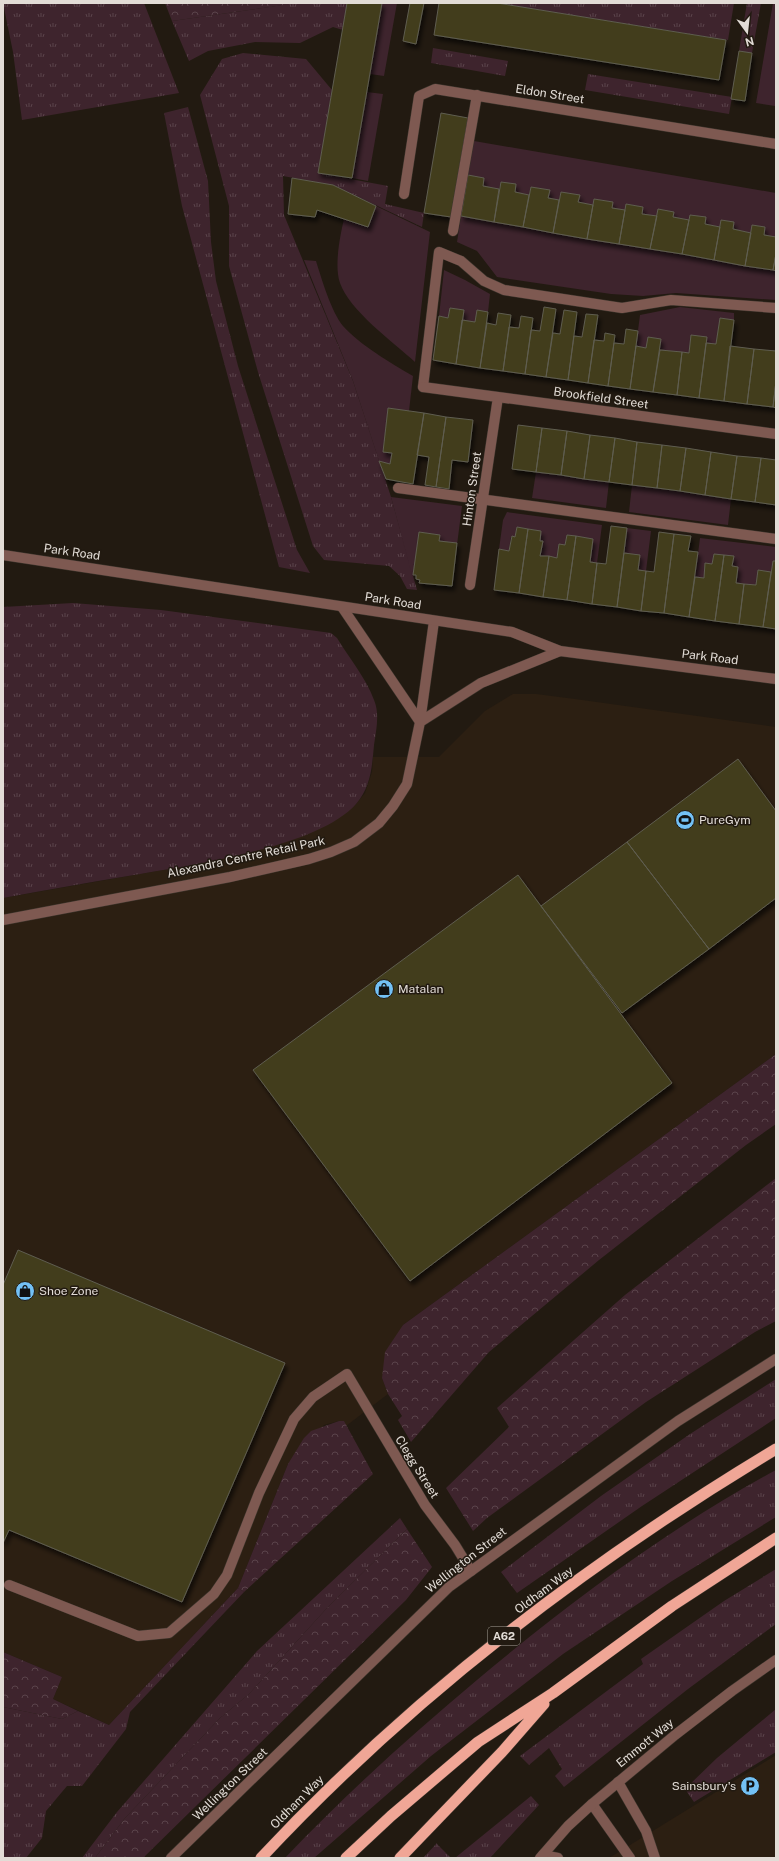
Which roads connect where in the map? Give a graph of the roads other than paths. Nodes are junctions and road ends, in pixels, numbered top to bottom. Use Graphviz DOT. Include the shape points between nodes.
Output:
graph roads {
  1 [pos="478,95"];
  2 [pos="776,144"];
  3 [pos="404,194"];
  4 [pos="453,231"];
  5 [pos="776,308"];
  6 [pos="498,397"];
  7 [pos="776,434"];
  8 [pos="398,488"];
  9 [pos="483,500"];
  10 [pos="776,539"];
  11 [pos="3,555"];
  12 [pos="470,585"];
  13 [pos="342,607"];
  14 [pos="434,621"];
  15 [pos="560,651"];
  16 [pos="776,679"];
  17 [pos="420,722"];
  18 [pos="3,920"];
  19 [pos="776,1359"];
  20 [pos="776,1449"];
  21 [pos="776,1538"];
  22 [pos="471,1571"];
  23 [pos="9,1585"];
  24 [pos="776,1660"];
  25 [pos="553,1693"];
  26 [pos="618,1782"];
  27 [pos="592,1804"];
  28 [pos="541,1856"];
  29 [pos="171,1858"];
  30 [pos="261,1858"];
  31 [pos="346,1858"];
  32 [pos="400,1858"];
  33 [pos="558,1858"];
  34 [pos="630,1858"];
  35 [pos="655,1858"];
  1 -- 2 [label="street, Eldon Street"];
  1 -- 3 [label="street, Eldon Street" via="435,89 419,96"];
  1 -- 4 [label="street"];
  5 -- 6 [label="street, Brookfield Street" via="671,300 622,308 504,290 484,281 461,260 439,252 424,387"];
  6 -- 7 [label="street, Brookfield Street"];
  6 -- 9 [label="street, Hinton Street"];
  8 -- 9 [label="street"];
  9 -- 10 [label="street"];
  9 -- 12 [label="street, Hinton Street"];
  11 -- 13 [label="street, Park Road"];
  13 -- 14 [label="street, Park Road"];
  13 -- 17 [label="street"];
  14 -- 15 [label="street, Park Road" via="512,632"];
  14 -- 17 [label="street, Alexandra Centre Retail Park"];
  15 -- 16 [label="street, Park Road"];
  15 -- 17 [label="street" via="481,683"];
  17 -- 18 [label="street, Alexandra Centre Retail Park" via="407,784 379,823 354,842 332,852 230,877"];
  19 -- 22 [label="street, Wellington Street" via="678,1421"];
  20 -- 30 [label="highway, Oldham Way / A62" via="723,1481 605,1560 486,1649 409,1714 308,1807"];
  21 -- 25 [label="highway" via="672,1606"];
  22 -- 23 [label="street, Clegg Street" via="425,1504 346,1374 313,1397 294,1419 259,1493 227,1575 214,1594 169,1633 138,1636"];
  22 -- 29 [label="street, Wellington Street" via="413,1620"];
  24 -- 26 [label="street, Emmott Way" via="732,1691"];
  25 -- 31 [label="highway" via="478,1742"];
  25 -- 32 [label="highway" via="502,1752"];
  26 -- 27 [label="street, Emmott Way"];
  26 -- 35 [label="street" via="646,1831"];
  27 -- 28 [label="street, Emmott Way"];
  27 -- 34 [label="street"];
  28 -- 33 [label="street"];
}
